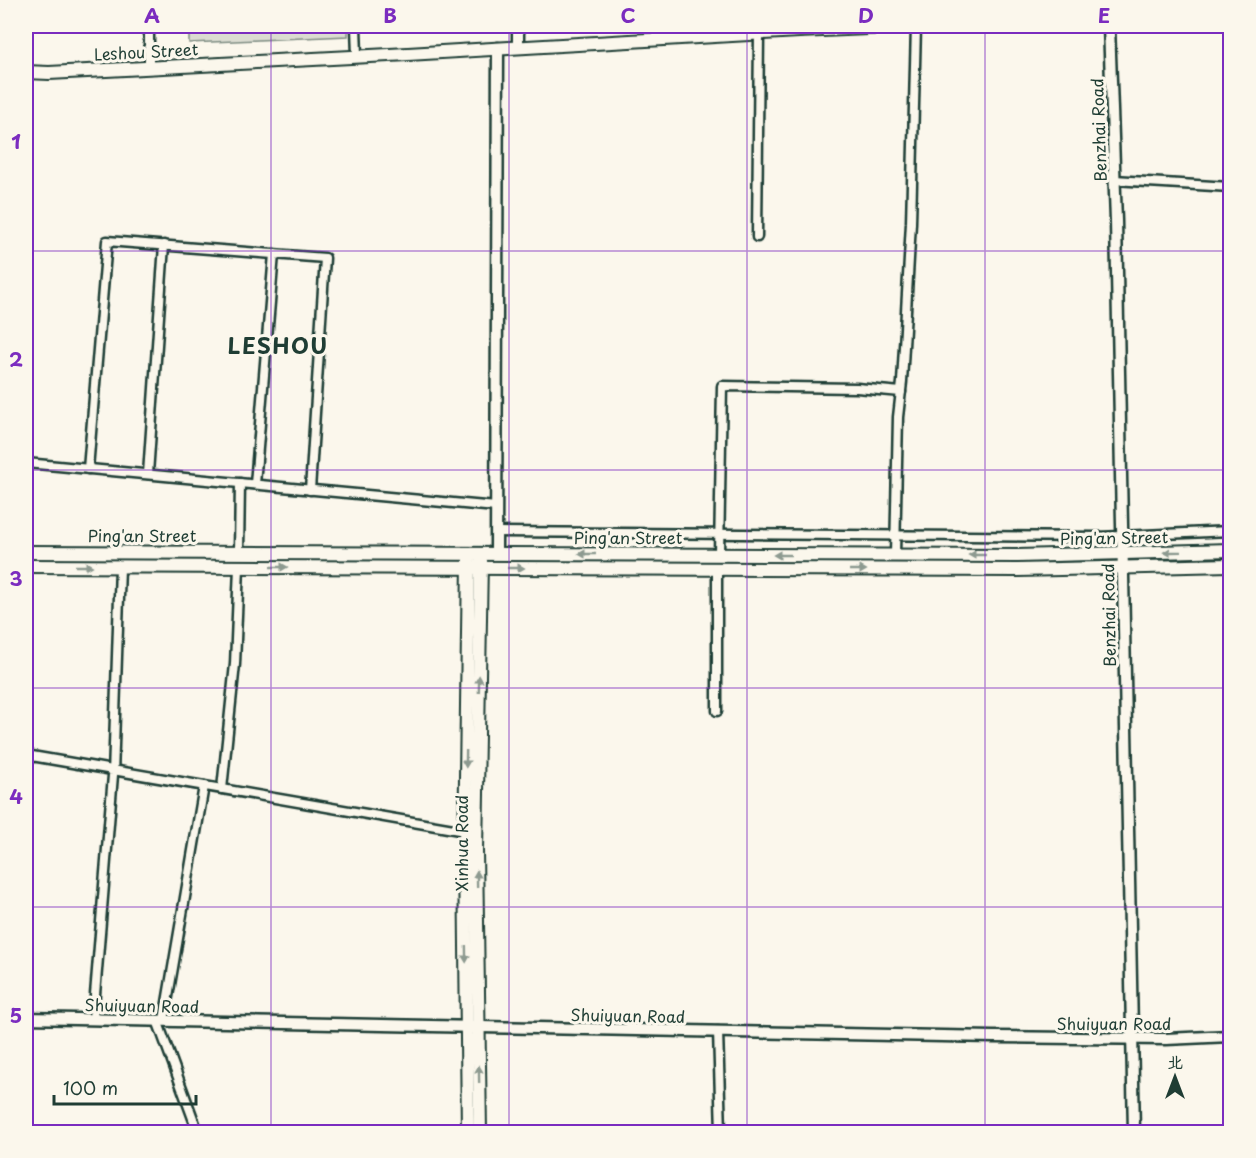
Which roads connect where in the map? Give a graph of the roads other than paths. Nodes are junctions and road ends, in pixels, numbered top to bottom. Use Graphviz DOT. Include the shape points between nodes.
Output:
graph roads {
  1 [pos="149,26"];
  2 [pos="356,26"];
  3 [pos="518,26"];
  4 [pos="887,26"];
  5 [pos="916,26"];
  6 [pos="1109,26"];
  7 [pos="759,33"];
  8 [pos="518,47"];
  9 [pos="498,48"];
  10 [pos="357,56"];
  11 [pos="149,67"];
  12 [pos="26,72"];
  13 [pos="1114,180"];
  14 [pos="1230,187"];
  15 [pos="757,237"];
  16 [pos="164,245"];
  17 [pos="274,254"];
  18 [pos="901,392"];
  19 [pos="26,463"];
  20 [pos="88,469"];
  21 [pos="148,474"];
  22 [pos="240,483"];
  23 [pos="255,484"];
  24 [pos="310,490"];
  25 [pos="496,507"];
  26 [pos="1230,531"];
  27 [pos="496,532"];
  28 [pos="719,534"];
  29 [pos="896,535"];
  30 [pos="1121,536"];
  31 [pos="1230,550"];
  32 [pos="26,552"];
  33 [pos="239,552"];
  34 [pos="475,553"];
  35 [pos="496,553"];
  36 [pos="719,554"];
  37 [pos="1122,554"];
  38 [pos="895,555"];
  39 [pos="1230,565"];
  40 [pos="26,566"];
  41 [pos="120,567"];
  42 [pos="239,567"];
  43 [pos="475,568"];
  44 [pos="1122,568"];
  45 [pos="717,569"];
  46 [pos="717,711"];
  47 [pos="26,755"];
  48 [pos="113,770"];
  49 [pos="204,786"];
  50 [pos="222,789"];
  51 [pos="465,831"];
  52 [pos="26,1018"];
  53 [pos="93,1019"];
  54 [pos="161,1020"];
  55 [pos="472,1026"];
  56 [pos="718,1031"];
  57 [pos="1230,1036"];
  58 [pos="1132,1038"];
  59 [pos="198,1132"];
  60 [pos="468,1132"];
  61 [pos="480,1132"];
  62 [pos="721,1132"];
  63 [pos="1134,1132"];
  1 -- 11 [label="street"];
  2 -- 10 [label="street"];
  3 -- 8 [label="street"];
  4 -- 5 [label="main road, Leshou Street"];
  4 -- 7 [label="main road, Leshou Street"];
  5 -- 18 [label="street" via="911,223"];
  6 -- 13 [label="street, Benzhai Road"];
  7 -- 8 [label="main road, Leshou Street"];
  7 -- 15 [label="street"];
  8 -- 9 [label="main road, Leshou Street"];
  9 -- 10 [label="main road, Leshou Street"];
  9 -- 25 [label="street"];
  10 -- 11 [label="main road, Leshou Street"];
  11 -- 12 [label="main road, Leshou Street"];
  13 -- 14 [label="street"];
  13 -- 30 [label="street, Benzhai Road"];
  16 -- 17 [label="street"];
  16 -- 20 [label="street" via="106,241"];
  16 -- 21 [label="street"];
  17 -- 23 [label="street"];
  17 -- 24 [label="street" via="325,258"];
  18 -- 28 [label="street" via="722,386"];
  18 -- 29 [label="street"];
  19 -- 20 [label="street"];
  20 -- 21 [label="street"];
  21 -- 22 [label="street"];
  22 -- 23 [label="street"];
  22 -- 33 [label="street"];
  23 -- 24 [label="street"];
  24 -- 25 [label="street"];
  25 -- 27 [label="street"];
  26 -- 30 [label="street"];
  27 -- 28 [label="street"];
  27 -- 35 [label="street"];
  28 -- 29 [label="street"];
  28 -- 36 [label="street"];
  29 -- 30 [label="street"];
  29 -- 38 [label="street"];
  30 -- 37 [label="street, Benzhai Road"];
  31 -- 37 [label="main road, Ping'an Street, one-way"];
  32 -- 33 [label="main road, Ping'an Street"];
  33 -- 34 [label="main road, Ping'an Street"];
  34 -- 35 [label="main road, Ping'an Street"];
  34 -- 43 [label="main road, Xinhua Road"];
  36 -- 35 [label="main road, Ping'an Street, one-way"];
  38 -- 36 [label="main road, Ping'an Street, one-way"];
  37 -- 38 [label="main road, Ping'an Street, one-way"];
  37 -- 44 [label="street, Benzhai Road"];
  39 -- 44 [label="main road, Ping'an Street"];
  40 -- 41 [label="main road, Ping'an Street, one-way"];
  41 -- 42 [label="main road, Ping'an Street"];
  41 -- 48 [label="street"];
  42 -- 43 [label="main road, Ping'an Street, one-way"];
  42 -- 50 [label="street"];
  43 -- 45 [label="main road, Ping'an Street, one-way"];
  43 -- 51 [label="main road, Xinhua Road, one-way"];
  55 -- 43 [label="main road, Xinhua Road, one-way"];
  45 -- 44 [label="main road, Ping'an Street, one-way"];
  44 -- 58 [label="street, Benzhai Road"];
  45 -- 46 [label="street"];
  47 -- 48 [label="street"];
  48 -- 49 [label="street"];
  48 -- 53 [label="street"];
  49 -- 50 [label="street"];
  49 -- 54 [label="street"];
  50 -- 51 [label="street"];
  51 -- 55 [label="main road, Xinhua Road, one-way"];
  52 -- 53 [label="street, Shuiyuan Road"];
  53 -- 54 [label="street, Shuiyuan Road"];
  54 -- 55 [label="street, Shuiyuan Road"];
  54 -- 59 [label="street"];
  55 -- 56 [label="street, Shuiyuan Road"];
  55 -- 60 [label="main road, Xinhua Road"];
  61 -- 55 [label="main road, Xinhua Road, one-way"];
  56 -- 58 [label="street, Shuiyuan Road"];
  56 -- 62 [label="street"];
  57 -- 58 [label="street, Shuiyuan Road"];
  58 -- 63 [label="street, Benzhai Road"];
}
